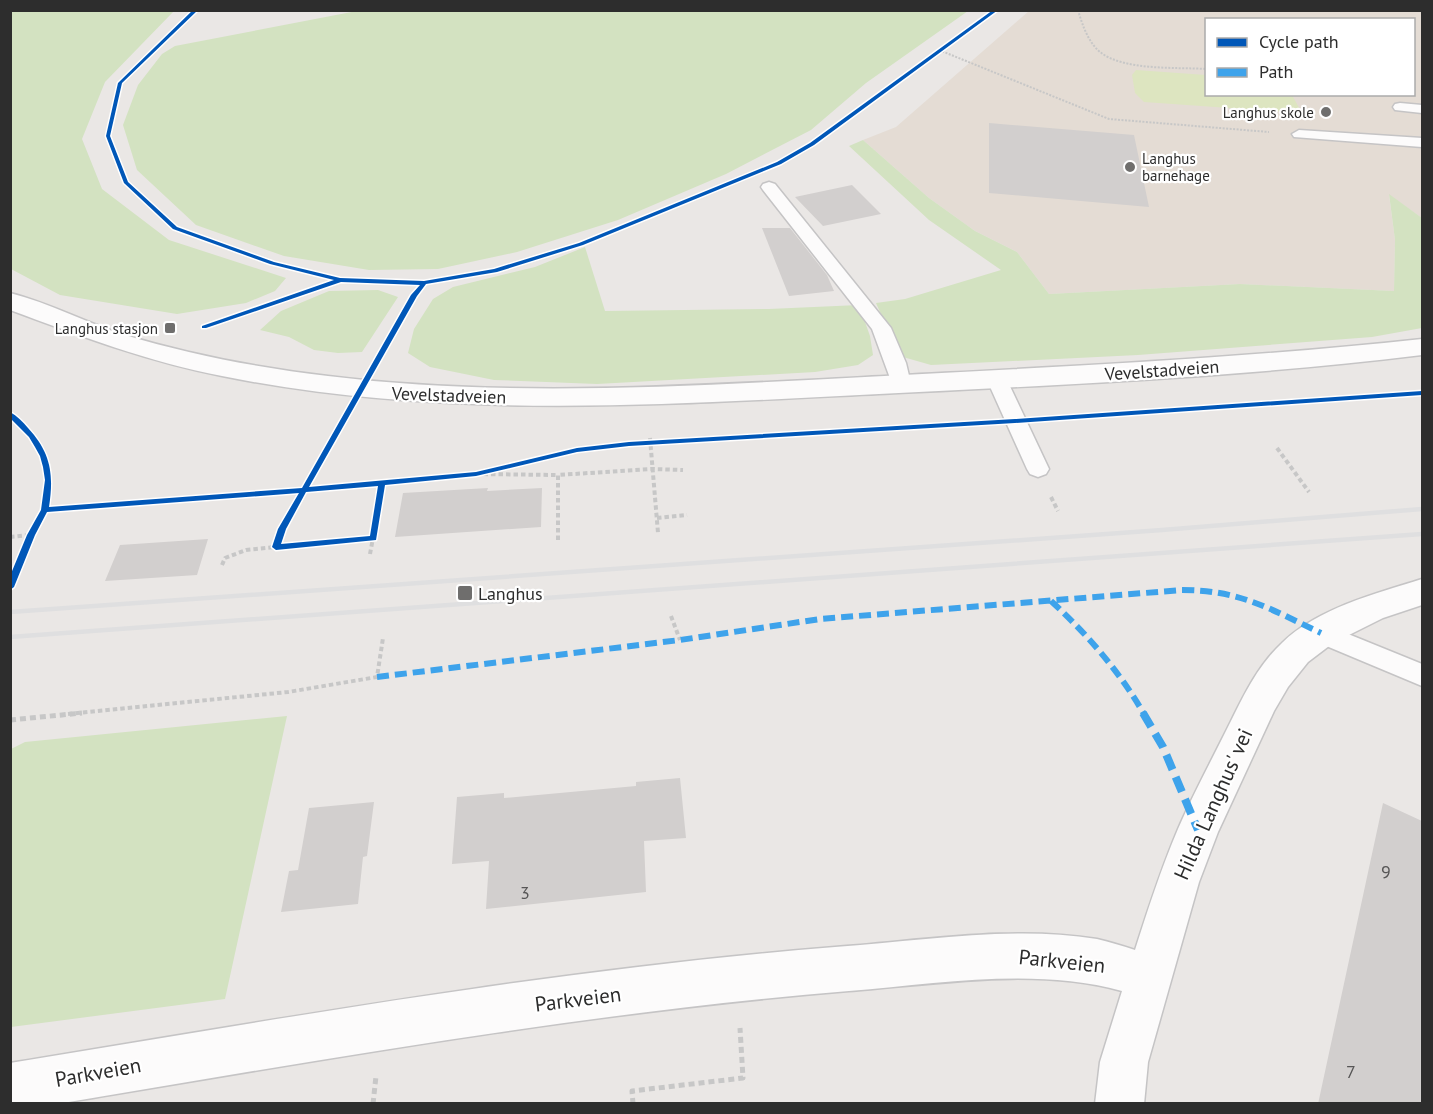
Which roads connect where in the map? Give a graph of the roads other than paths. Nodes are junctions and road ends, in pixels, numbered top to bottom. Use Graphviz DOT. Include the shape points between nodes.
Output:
graph roads {
  1 [pos="1400,107"];
  2 [pos="1422,109"];
  3 [pos="1299,134"];
  4 [pos="1422,143"];
  5 [pos="769,187"];
  6 [pos="10,301"];
  7 [pos="1422,347"];
  8 [pos="997,380"];
  9 [pos="901,384"];
  10 [pos="1038,469"];
  11 [pos="1422,592"];
  12 [pos="1321,633"];
  13 [pos="1422,675"];
  14 [pos="1149,976"];
  15 [pos="10,1087"];
  16 [pos="1119,1104"];
  1 -- 2 [label="lane"];
  3 -- 4 [label="lane"];
  5 -- 9 [label="lane" via="881,328"];
  6 -- 9 [label="main road, Vevelstadveien" via="63,324 167,356 277,379 385,392 620,397"];
  7 -- 8 [label="main road, Vevelstadveien" via="1306,360"];
  8 -- 9 [label="main road, Vevelstadveien"];
  8 -- 10 [label="lane"];
  11 -- 12 [label="main road, Hilda Langhus' vei" via="1371,609"];
  12 -- 13 [label="lane"];
  12 -- 14 [label="main road, Hilda Langhus' vei" via="1295,652 1259,703 1198,830"];
  14 -- 15 [label="main road, Parkveien" via="1098,962 1009,956 773,975 437,1017"];
  14 -- 16 [label="main road, Hilda Langhus' vei" via="1124,1062"];
}
